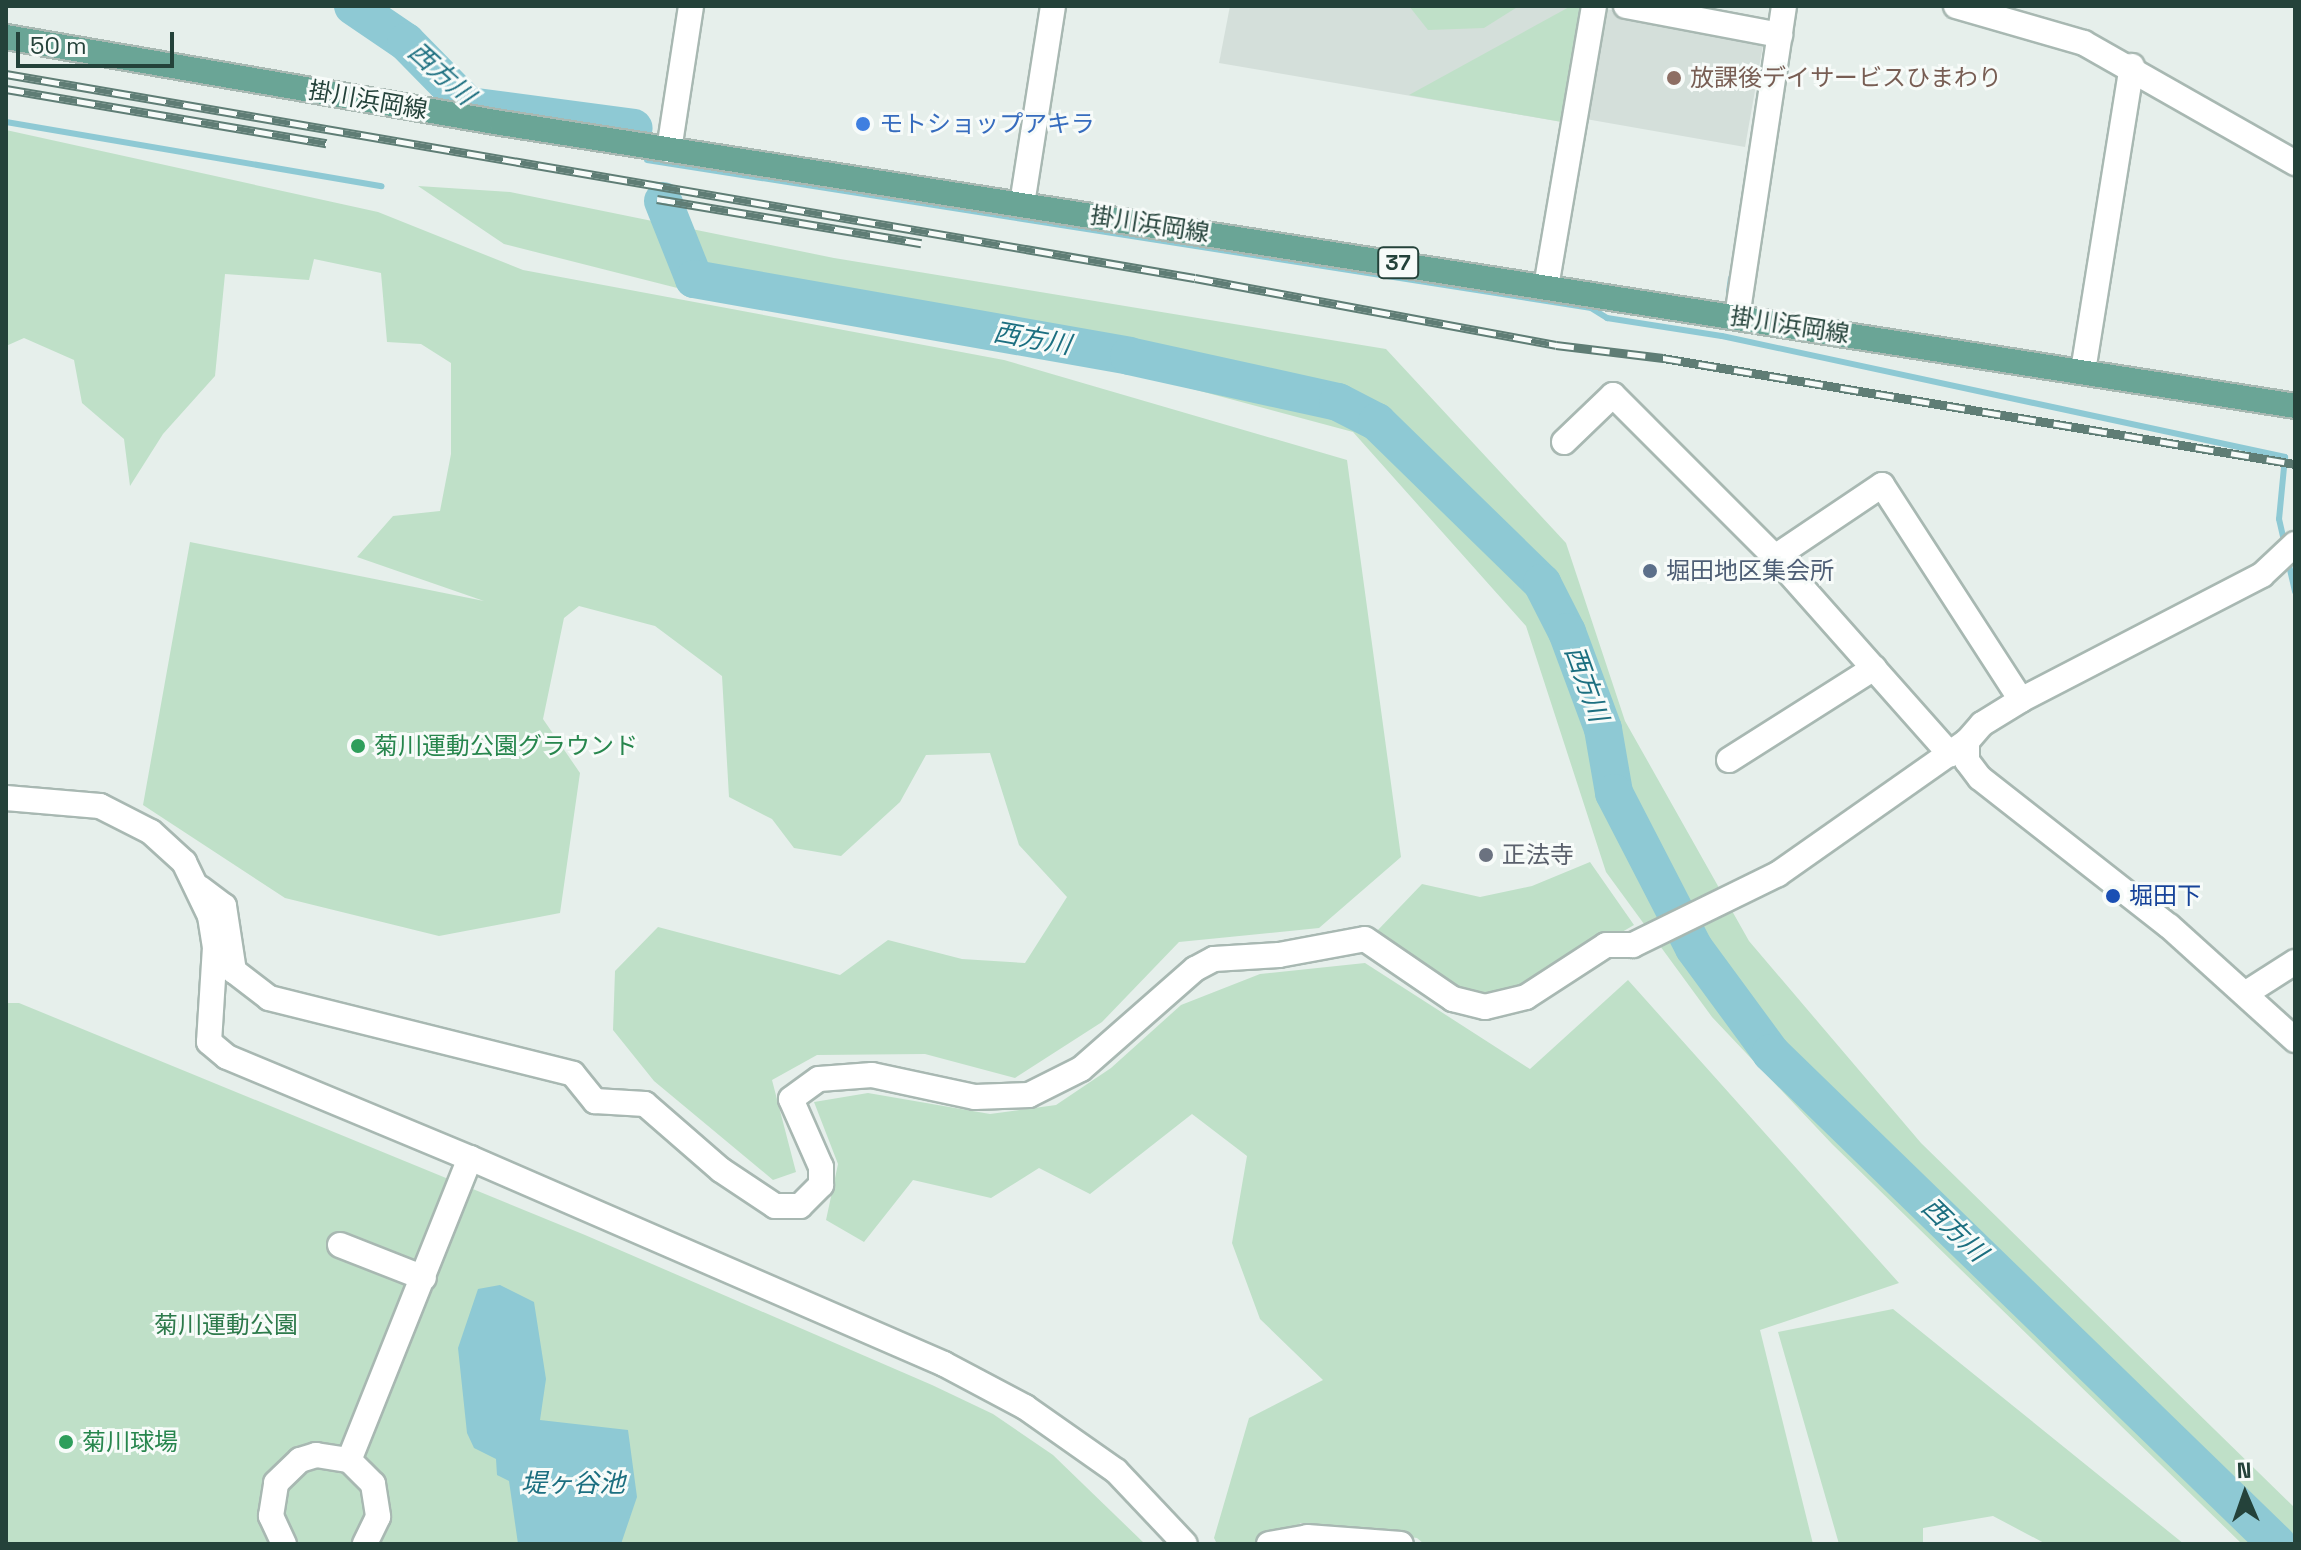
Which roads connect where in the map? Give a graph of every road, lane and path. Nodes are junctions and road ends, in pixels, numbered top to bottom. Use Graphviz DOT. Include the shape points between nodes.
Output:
graph roads {
  1 [pos="691,6"];
  2 [pos="1053,6"];
  3 [pos="1594,6"];
  4 [pos="1626,6"];
  5 [pos="1784,6"];
  6 [pos="1956,6"];
  7 [pos="1772,34"];
  8 [pos="6,37"];
  9 [pos="2132,66"];
  10 [pos="669,150"];
  11 [pos="2295,163"];
  12 [pos="1022,204"];
  13 [pos="1546,287"];
  14 [pos="1737,317"];
  15 [pos="2083,371"];
  16 [pos="2295,406"];
  17 [pos="1564,442"];
  18 [pos="2289,550"];
  19 [pos="1775,557"];
  20 [pos="1874,668"];
  21 [pos="2021,700"];
  22 [pos="1959,747"];
  23 [pos="1729,760"];
  24 [pos="6,798"];
  25 [pos="200,888"];
  26 [pos="2295,962"];
  27 [pos="2248,992"];
  28 [pos="2295,1040"];
  29 [pos="470,1158"];
  30 [pos="340,1245"];
  31 [pos="424,1278"];
  32 [pos="349,1460"];
  33 [pos="284,1544"];
  34 [pos="365,1544"];
  35 [pos="1185,1544"];
  36 [pos="1269,1544"];
  37 [pos="1401,1544"];
  1 -- 10 [label="street"];
  2 -- 12 [label="street"];
  3 -- 13 [label="street"];
  4 -- 7 [label="street"];
  5 -- 7 [label="street"];
  6 -- 9 [label="street" via="2084,43"];
  7 -- 14 [label="street"];
  8 -- 10 [label="main road, 掛川浜岡線 / 37"];
  9 -- 11 [label="street"];
  9 -- 15 [label="street"];
  10 -- 12 [label="main road, 掛川浜岡線 / 37"];
  12 -- 13 [label="main road, 掛川浜岡線 / 37"];
  13 -- 14 [label="main road, 掛川浜岡線 / 37"];
  14 -- 15 [label="main road, 掛川浜岡線 / 37"];
  15 -- 16 [label="main road, 掛川浜岡線 / 37"];
  17 -- 19 [label="street" via="1613,395"];
  18 -- 21 [label="street" via="2262,575"];
  19 -- 20 [label="street"];
  19 -- 21 [label="street" via="1882,485"];
  20 -- 22 [label="street"];
  20 -- 23 [label="street"];
  21 -- 22 [label="street" via="1982,724"];
  22 -- 25 [label="street" via="1822,847 1633,945 1606,945 1526,997 1485,1007 1453,999 1365,939 1279,955 1238,954 1195,969 1081,1069 1029,1095 975,1097 872,1075 819,1079 791,1099 821,1167 821,1185 800,1206 775,1206 721,1170 645,1104 595,1101 573,1074 269,998 234,971 224,906"];
  22 -- 27 [label="street" via="1980,778"];
  24 -- 25 [label="street" via="86,803 134,821 165,842"];
  25 -- 29 [label="street" via="215,947 209,1042 227,1057"];
  26 -- 27 [label="street"];
  27 -- 28 [label="street"];
  29 -- 31 [label="street"];
  29 -- 35 [label="street" via="958,1371 1084,1445"];
  30 -- 31 [label="street"];
  31 -- 32 [label="street"];
  32 -- 33 [label="street" via="316,1455 286,1470 271,1499 273,1524"];
  32 -- 34 [label="street" via="373,1484 378,1500 378,1517"];
  36 -- 37 [label="street" via="1307,1537"];
}
